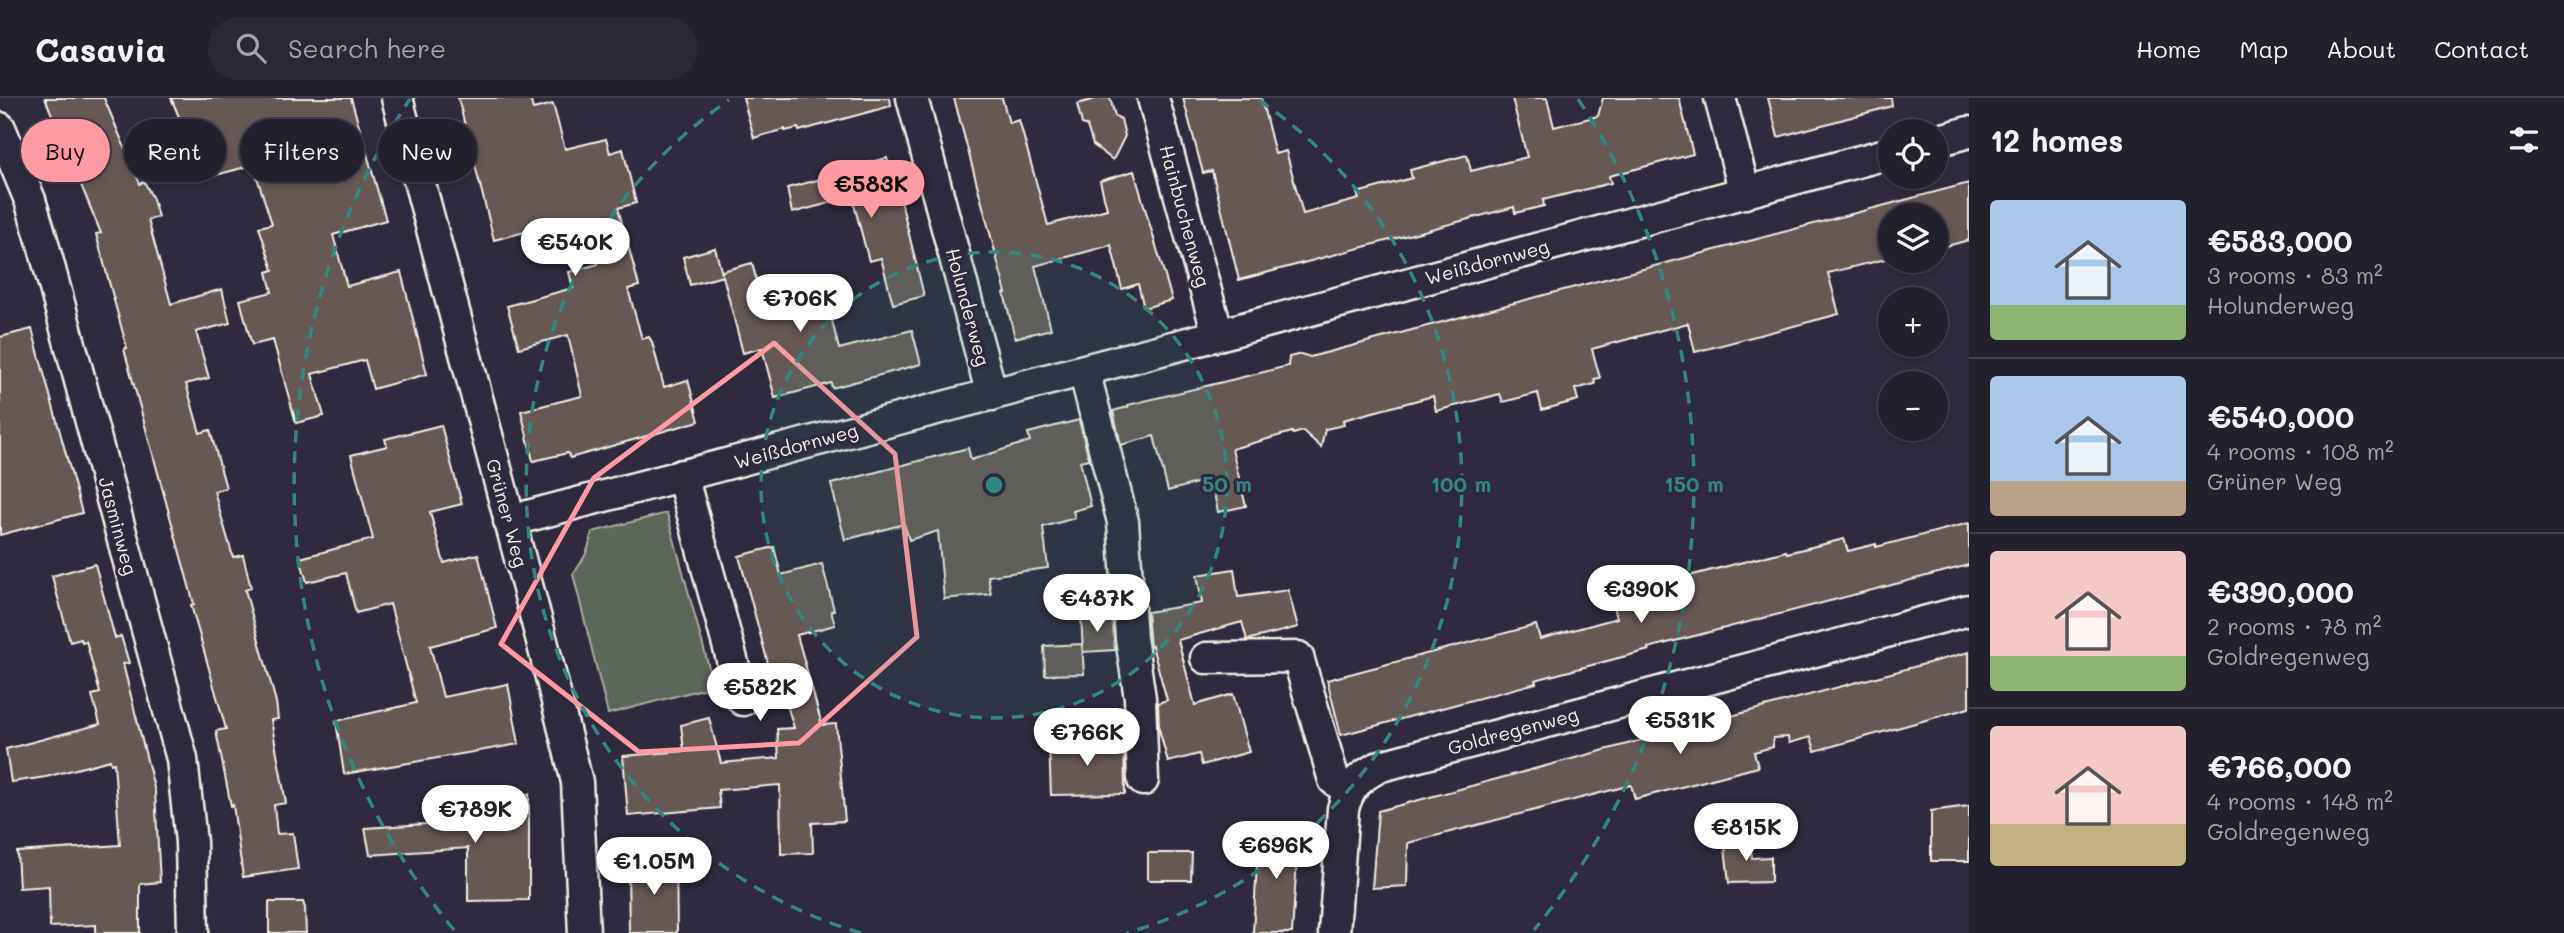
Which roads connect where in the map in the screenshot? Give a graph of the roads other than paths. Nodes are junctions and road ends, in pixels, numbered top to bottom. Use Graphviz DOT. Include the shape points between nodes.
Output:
graph roads {
  1 [pos="397,98"];
  2 [pos="912,98"];
  3 [pos="1153,98"];
  4 [pos="1720,98"];
  5 [pos="0,128"];
  6 [pos="1969,132"];
  7 [pos="1948,138"];
  8 [pos="1878,156"];
  9 [pos="1745,193"];
  10 [pos="1218,335"];
  11 [pos="1084,370"];
  12 [pos="992,395"];
  13 [pos="682,475"];
  14 [pos="509,521"];
  15 [pos="1969,610"];
  16 [pos="1206,657"];
  17 [pos="743,700"];
  18 [pos="1143,780"];
  19 [pos="1349,791"];
  20 [pos="194,933"];
  21 [pos="584,933"];
  22 [pos="1334,933"];
  1 -- 14 [label="street, Grüner Weg"];
  2 -- 12 [label="street, Holunderweg"];
  3 -- 10 [label="street, Hainbuchenweg"];
  4 -- 9 [label="street"];
  5 -- 20 [label="street, Jasminweg" via="42,240 182,759"];
  6 -- 7 [label="street"];
  8 -- 9 [label="street, Weißdornweg"];
  9 -- 10 [label="street, Weißdornweg"];
  10 -- 11 [label="street, Weißdornweg"];
  11 -- 12 [label="street, Weißdornweg"];
  11 -- 18 [label="street" via="1123,522"];
  12 -- 13 [label="street, Weißdornweg"];
  13 -- 14 [label="street, Weißdornweg"];
  13 -- 17 [label="street"];
  14 -- 21 [label="street, Grüner Weg" via="577,782"];
  15 -- 19 [label="street, Goldregenweg" via="1381,766 1364,774"];
  16 -- 19 [label="street" via="1298,657 1334,780"];
  19 -- 22 [label="street" via="1343,809"];
}
